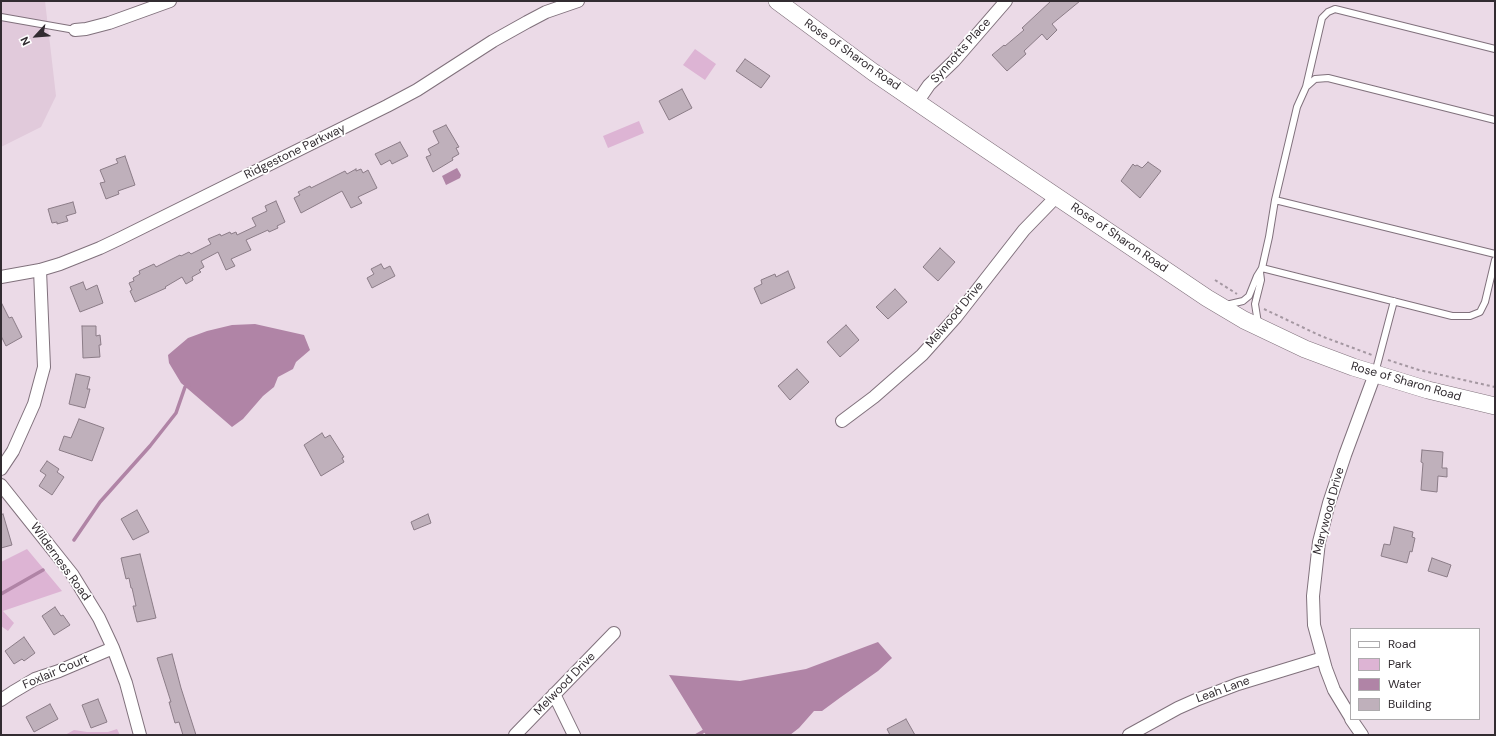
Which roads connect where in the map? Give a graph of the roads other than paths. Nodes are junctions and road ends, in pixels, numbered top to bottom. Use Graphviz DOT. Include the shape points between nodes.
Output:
graph roads {
  1 [pos="170,1"];
  2 [pos="578,1"];
  3 [pos="777,1"];
  4 [pos="1006,1"];
  5 [pos="1,17"];
  6 [pos="75,30"];
  7 [pos="1495,49"];
  8 [pos="1306,87"];
  9 [pos="918,101"];
  10 [pos="1495,120"];
  11 [pos="1056,197"];
  12 [pos="1275,200"];
  13 [pos="1495,254"];
  14 [pos="1495,260"];
  15 [pos="40,270"];
  16 [pos="1261,270"];
  17 [pos="1,277"];
  18 [pos="1394,301"];
  19 [pos="1221,307"];
  20 [pos="1259,328"];
  21 [pos="1375,374"];
  22 [pos="1495,406"];
  23 [pos="842,422"];
  24 [pos="1,469"];
  25 [pos="1,485"];
  26 [pos="614,633"];
  27 [pos="113,648"];
  28 [pos="1322,658"];
  29 [pos="554,694"];
  30 [pos="1,700"];
  31 [pos="1350,717"];
  32 [pos="1352,720"];
  33 [pos="140,735"];
  34 [pos="515,735"];
  35 [pos="574,735"];
  36 [pos="1129,735"];
  37 [pos="1362,735"];
  1 -- 6 [label="street" via="109,23"];
  2 -- 15 [label="street, Ridgestone Parkway" via="546,12 493,40 417,90 353,123 100,248"];
  3 -- 9 [label="street, Rose of Sharon Road" via="873,72"];
  4 -- 9 [label="street, Synnotts Place"];
  5 -- 6 [label="lane"];
  7 -- 8 [label="lane" via="1335,9 1322,18"];
  8 -- 10 [label="lane" via="1315,79 1328,78"];
  8 -- 12 [label="lane" via="1297,108"];
  9 -- 11 [label="street, Rose of Sharon Road"];
  11 -- 19 [label="street, Rose of Sharon Road"];
  11 -- 23 [label="street, Melwood Drive" via="1024,230 956,317 922,355"];
  12 -- 13 [label="lane"];
  12 -- 16 [label="lane"];
  14 -- 18 [label="lane" via="1485,302 1480,312 1470,316 1452,316"];
  15 -- 17 [label="street, Ridgestone Parkway"];
  15 -- 24 [label="street" via="44,367 34,404 13,451"];
  16 -- 18 [label="lane"];
  16 -- 19 [label="lane" via="1249,296 1243,301"];
  16 -- 20 [label="lane" via="1255,304"];
  18 -- 21 [label="lane"];
  19 -- 20 [label="street, Rose of Sharon Road"];
  20 -- 21 [label="street, Rose of Sharon Road" via="1305,349"];
  21 -- 22 [label="street, Rose of Sharon Road"];
  21 -- 28 [label="street, Marywood Drive" via="1345,455 1319,542 1313,612"];
  25 -- 27 [label="street, Wilderness Road" via="79,584"];
  26 -- 29 [label="street, Melwood Drive"];
  27 -- 30 [label="street, Foxlair Court" via="35,679"];
  27 -- 33 [label="street, Wilderness Road" via="126,683"];
  28 -- 31 [label="street, Marywood Drive" via="1334,690"];
  28 -- 36 [label="street, Leah Lane" via="1196,700"];
  29 -- 34 [label="street, Melwood Drive"];
  29 -- 35 [label="street"];
  32 -- 37 [label="street, Marywood Drive"];
}
